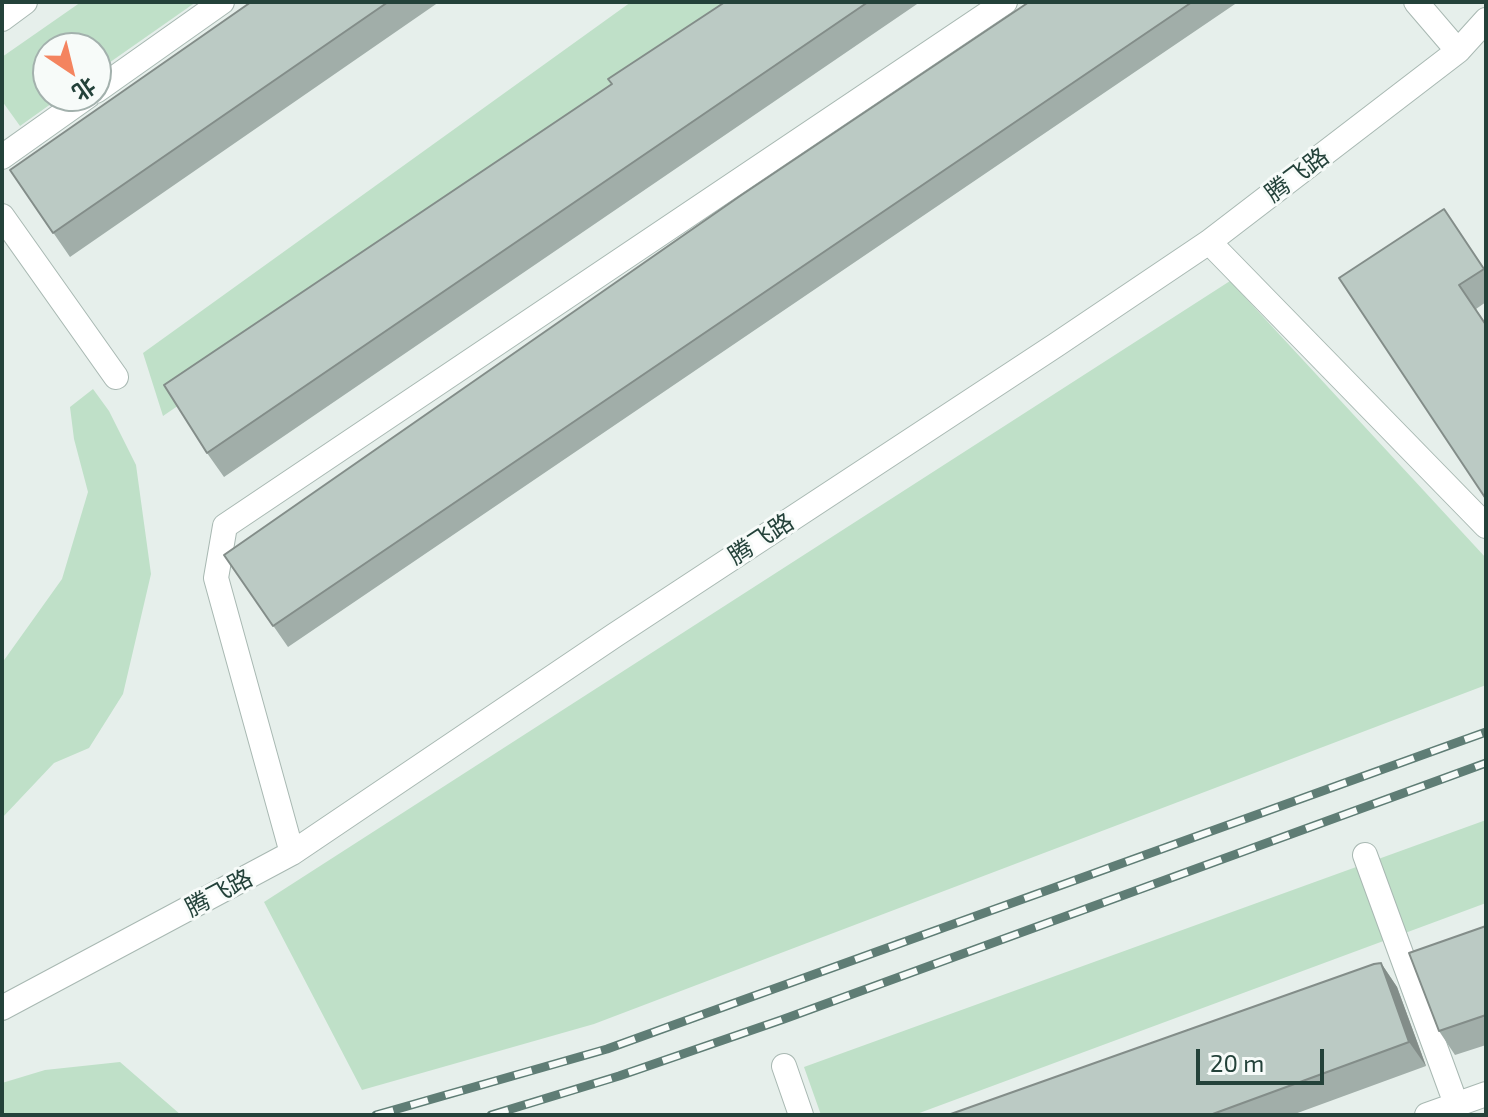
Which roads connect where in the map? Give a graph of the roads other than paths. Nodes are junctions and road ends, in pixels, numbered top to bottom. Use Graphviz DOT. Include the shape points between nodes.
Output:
graph roads {
  1 [pos="25,2"];
  2 [pos="222,2"];
  3 [pos="1005,2"];
  4 [pos="1416,2"];
  5 [pos="2,19"];
  6 [pos="1486,20"];
  7 [pos="1458,51"];
  8 [pos="112,80"];
  9 [pos="65,112"];
  10 [pos="2,157"];
  11 [pos="2,216"];
  12 [pos="1209,242"];
  13 [pos="116,377"];
  14 [pos="1486,526"];
  15 [pos="292,853"];
  16 [pos="1365,855"];
  17 [pos="2,1008"];
  18 [pos="784,1066"];
  19 [pos="1486,1094"];
  20 [pos="1456,1104"];
  21 [pos="801,1115"];
  22 [pos="1427,1115"];
  1 -- 5 [label="street"];
  2 -- 8 [label="street"];
  3 -- 15 [label="street" via="225,526 216,578"];
  4 -- 7 [label="street"];
  6 -- 7 [label="street, 腾飞路"];
  7 -- 12 [label="street, 腾飞路"];
  9 -- 10 [label="street"];
  11 -- 13 [label="street"];
  12 -- 14 [label="street"];
  12 -- 15 [label="street, 腾飞路"];
  15 -- 17 [label="street, 腾飞路"];
  16 -- 20 [label="street"];
  18 -- 21 [label="street"];
  19 -- 20 [label="street"];
  20 -- 22 [label="street"];
}
